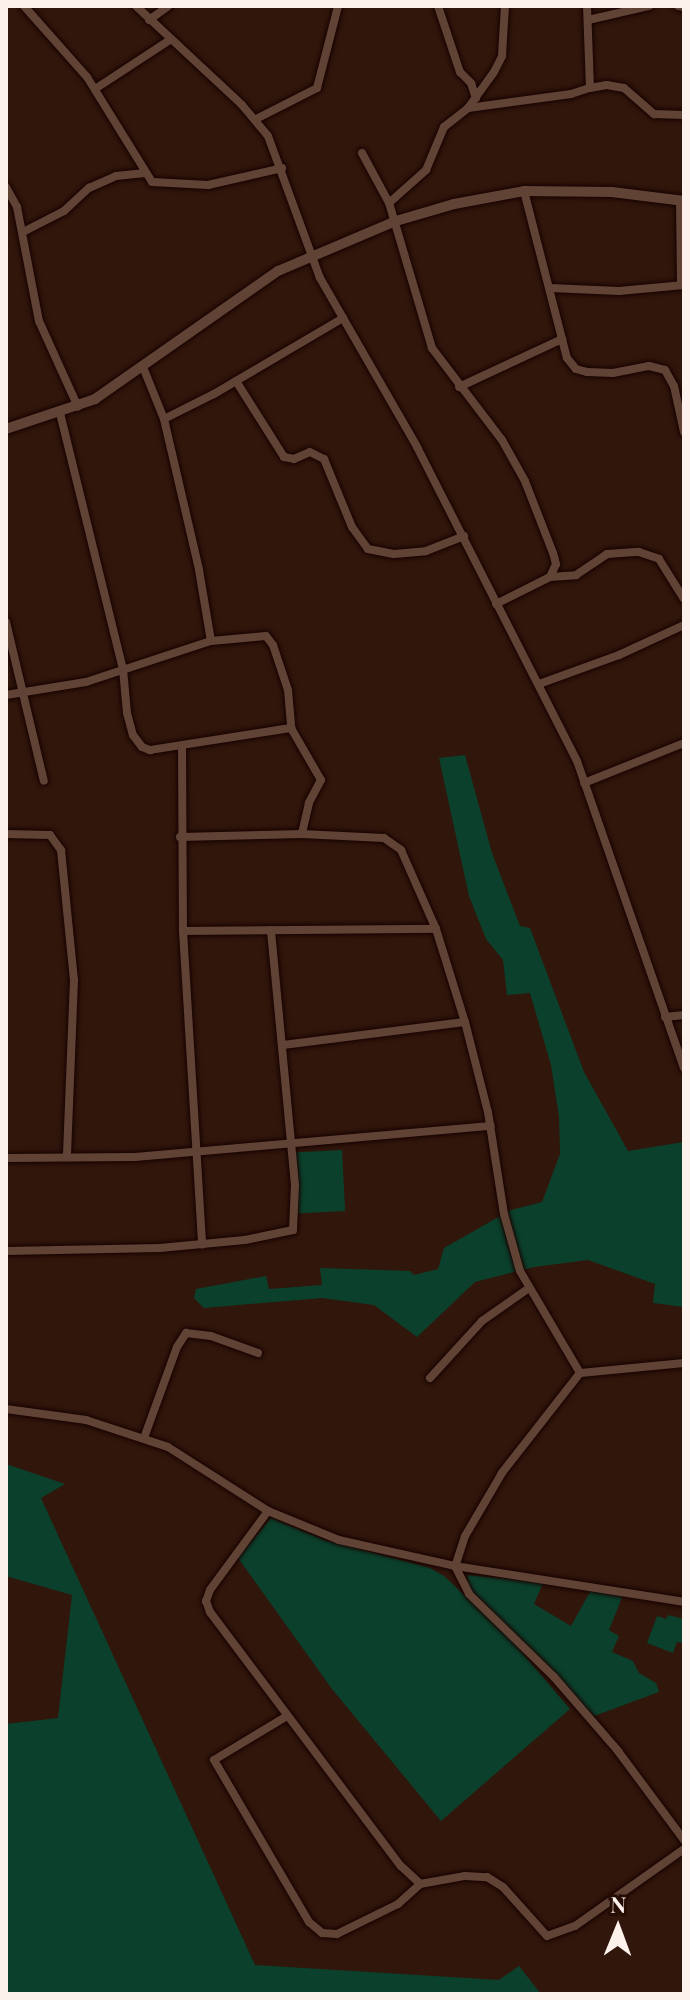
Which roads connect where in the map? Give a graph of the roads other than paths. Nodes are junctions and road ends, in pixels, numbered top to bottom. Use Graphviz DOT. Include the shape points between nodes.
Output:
graph roads {
  1 [pos="24,6"];
  2 [pos="136,6"];
  3 [pos="168,6"];
  4 [pos="338,6"];
  5 [pos="438,6"];
  6 [pos="505,6"];
  7 [pos="587,6"];
  8 [pos="649,6"];
  9 [pos="149,20"];
  10 [pos="588,20"];
  11 [pos="170,40"];
  12 [pos="590,88"];
  13 [pos="95,89"];
  14 [pos="476,98"];
  15 [pos="468,108"];
  16 [pos="684,115"];
  17 [pos="256,119"];
  18 [pos="362,153"];
  19 [pos="282,168"];
  20 [pos="145,173"];
  21 [pos="6,187"];
  22 [pos="524,191"];
  23 [pos="682,200"];
  24 [pos="389,203"];
  25 [pos="396,221"];
  26 [pos="23,232"];
  27 [pos="310,256"];
  28 [pos="683,285"];
  29 [pos="550,288"];
  30 [pos="343,318"];
  31 [pos="562,339"];
  32 [pos="143,367"];
  33 [pos="236,381"];
  34 [pos="459,387"];
  35 [pos="78,407"];
  36 [pos="60,413"];
  37 [pos="164,419"];
  38 [pos="6,429"];
  39 [pos="684,432"];
  40 [pos="464,536"];
  41 [pos="550,577"];
  42 [pos="684,599"];
  43 [pos="496,604"];
  44 [pos="6,622"];
  45 [pos="684,625"];
  46 [pos="211,641"];
  47 [pos="123,669"];
  48 [pos="539,684"];
  49 [pos="23,692"];
  50 [pos="6,695"];
  51 [pos="291,728"];
  52 [pos="684,743"];
  53 [pos="182,746"];
  54 [pos="44,781"];
  55 [pos="584,783"];
  56 [pos="6,834"];
  57 [pos="302,834"];
  58 [pos="180,837"];
  59 [pos="436,929"];
  60 [pos="271,930"];
  61 [pos="183,931"];
  62 [pos="684,1015"];
  63 [pos="665,1017"];
  64 [pos="465,1022"];
  65 [pos="283,1045"];
  66 [pos="684,1068"];
  67 [pos="491,1126"];
  68 [pos="290,1143"];
  69 [pos="195,1152"];
  70 [pos="67,1157"];
  71 [pos="6,1158"];
  72 [pos="202,1244"];
  73 [pos="6,1251"];
  74 [pos="529,1288"];
  75 [pos="258,1353"];
  76 [pos="684,1363"];
  77 [pos="580,1373"];
  78 [pos="430,1378"];
  79 [pos="6,1409"];
  80 [pos="144,1438"];
  81 [pos="268,1511"];
  82 [pos="455,1566"];
  83 [pos="683,1598"];
  84 [pos="287,1716"];
  85 [pos="684,1840"];
  86 [pos="684,1849"];
  87 [pos="420,1884"];
  1 -- 13 [label="street"];
  2 -- 9 [label="street"];
  3 -- 9 [label="street"];
  4 -- 17 [label="street" via="317,88"];
  5 -- 14 [label="street" via="460,72"];
  6 -- 14 [label="street" via="502,56"];
  7 -- 10 [label="street"];
  8 -- 10 [label="street"];
  9 -- 11 [label="street"];
  10 -- 12 [label="street"];
  11 -- 13 [label="street"];
  11 -- 17 [label="street"];
  12 -- 15 [label="street"];
  12 -- 16 [label="street" via="624,88 654,114"];
  13 -- 20 [label="street"];
  14 -- 15 [label="street"];
  15 -- 24 [label="street" via="444,127 426,170"];
  17 -- 19 [label="street"];
  18 -- 24 [label="street"];
  19 -- 20 [label="street" via="208,185 155,183"];
  19 -- 27 [label="street"];
  20 -- 26 [label="street" via="116,176 89,188 64,211"];
  21 -- 26 [label="street"];
  22 -- 23 [label="street" via="612,192"];
  22 -- 25 [label="street"];
  22 -- 29 [label="street"];
  23 -- 28 [label="street"];
  24 -- 25 [label="street"];
  25 -- 27 [label="street"];
  25 -- 34 [label="street" via="424,331"];
  26 -- 35 [label="street" via="39,321"];
  27 -- 30 [label="street"];
  27 -- 32 [label="street" via="264,280"];
  28 -- 29 [label="street" via="619,291"];
  29 -- 31 [label="street"];
  30 -- 33 [label="street"];
  30 -- 40 [label="street"];
  31 -- 34 [label="street"];
  31 -- 39 [label="street" via="576,369 665,370"];
  32 -- 35 [label="street"];
  32 -- 37 [label="street"];
  33 -- 37 [label="street"];
  33 -- 40 [label="street" via="284,457 310,452 324,459 352,527 368,549 381,554 426,551"];
  34 -- 41 [label="street" via="502,440 525,481 556,564"];
  35 -- 36 [label="street"];
  36 -- 38 [label="street"];
  36 -- 47 [label="street"];
  37 -- 46 [label="street"];
  40 -- 43 [label="street"];
  41 -- 42 [label="street" via="576,575 607,554 639,552 659,559"];
  41 -- 43 [label="street"];
  43 -- 48 [label="street"];
  44 -- 49 [label="street"];
  45 -- 48 [label="street"];
  46 -- 47 [label="street"];
  46 -- 51 [label="street" via="266,636 288,690"];
  47 -- 49 [label="street" via="86,682"];
  47 -- 53 [label="street" via="127,713 142,747"];
  48 -- 55 [label="street"];
  49 -- 50 [label="street"];
  49 -- 54 [label="street"];
  51 -- 53 [label="street"];
  51 -- 57 [label="street" via="321,780"];
  52 -- 55 [label="street"];
  53 -- 58 [label="street"];
  55 -- 63 [label="street"];
  56 -- 70 [label="street" via="50,835 61,850 74,980"];
  57 -- 58 [label="street"];
  57 -- 59 [label="street" via="384,838 393,843 401,850"];
  58 -- 61 [label="street"];
  59 -- 60 [label="street"];
  59 -- 64 [label="street"];
  60 -- 61 [label="street"];
  60 -- 65 [label="street"];
  61 -- 69 [label="street"];
  62 -- 63 [label="street"];
  63 -- 66 [label="street"];
  64 -- 65 [label="street"];
  64 -- 67 [label="street"];
  65 -- 68 [label="street"];
  67 -- 68 [label="street"];
  67 -- 74 [label="street" via="504,1214"];
  68 -- 69 [label="street"];
  68 -- 72 [label="street" via="293,1230"];
  69 -- 70 [label="street"];
  69 -- 72 [label="street"];
  70 -- 71 [label="street"];
  72 -- 73 [label="street"];
  74 -- 77 [label="street"];
  74 -- 78 [label="street" via="482,1321"];
  75 -- 80 [label="street" via="186,1333"];
  76 -- 77 [label="street"];
  77 -- 82 [label="street" via="502,1473 465,1536"];
  79 -- 80 [label="street" via="66,1416"];
  80 -- 81 [label="street" via="204,1467"];
  81 -- 82 [label="street" via="339,1540"];
  81 -- 84 [label="street" via="206,1601"];
  82 -- 83 [label="street"];
  82 -- 85 [label="street" via="469,1594 554,1677"];
  84 -- 87 [label="street"];
  84 -- 87 [label="street" via="214,1760 309,1922 322,1933 337,1934 398,1904"];
  86 -- 87 [label="street" via="575,1926 547,1936 503,1887 487,1877"];
}
